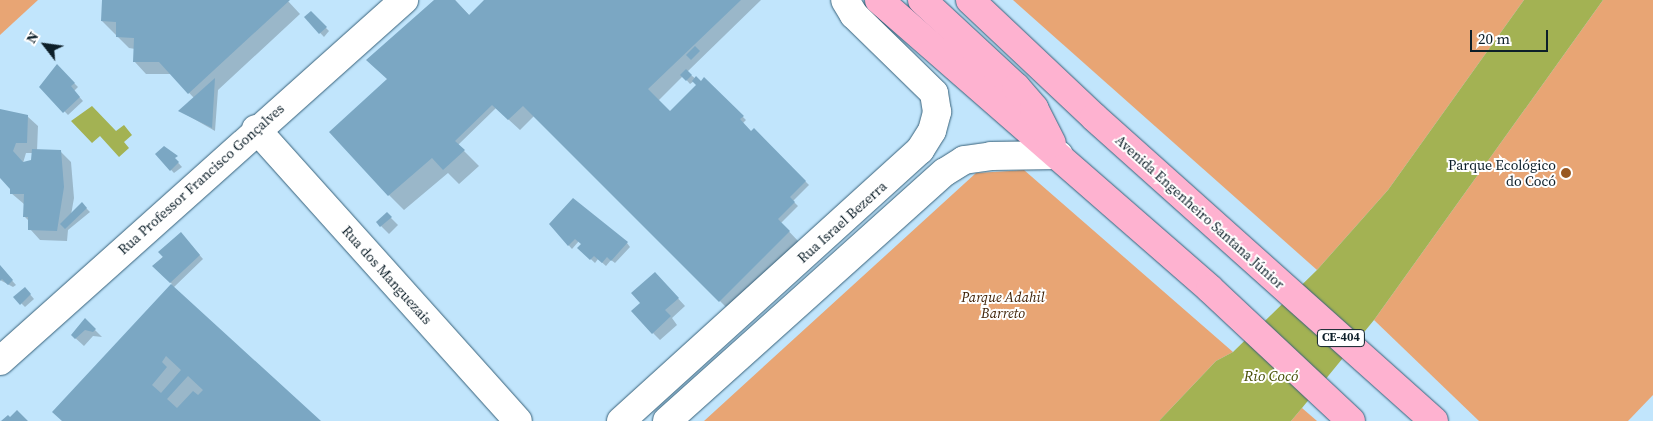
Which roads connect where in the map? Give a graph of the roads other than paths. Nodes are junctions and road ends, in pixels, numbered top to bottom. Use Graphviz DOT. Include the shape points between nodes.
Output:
graph roads {
  1 [pos="404,0"];
  2 [pos="845,0"];
  3 [pos="878,0"];
  4 [pos="922,0"];
  5 [pos="970,0"];
  6 [pos="256,129"];
  7 [pos="1059,156"];
  8 [pos="0,361"];
  9 [pos="518,421"];
  10 [pos="621,421"];
  11 [pos="667,421"];
  12 [pos="1351,421"];
  13 [pos="1434,421"];
  1 -- 6 [label="street, Rua Professor Francisco Gonçalves"];
  2 -- 10 [label="street, Rua Israel Bezerra" via="854,15 934,93 937,112 932,131 920,150"];
  3 -- 7 [label="main road"];
  4 -- 7 [label="main road" via="1016,87 1034,108"];
  5 -- 13 [label="main road, Avenida Engenheiro Santana Júnior / CE-404" via="1094,117"];
  6 -- 8 [label="street, Rua Professor Francisco Gonçalves"];
  6 -- 9 [label="street, Rua dos Manguezais"];
  7 -- 11 [label="street" via="991,156 964,160 945,172"];
  7 -- 12 [label="main road" via="1210,289"];
}
